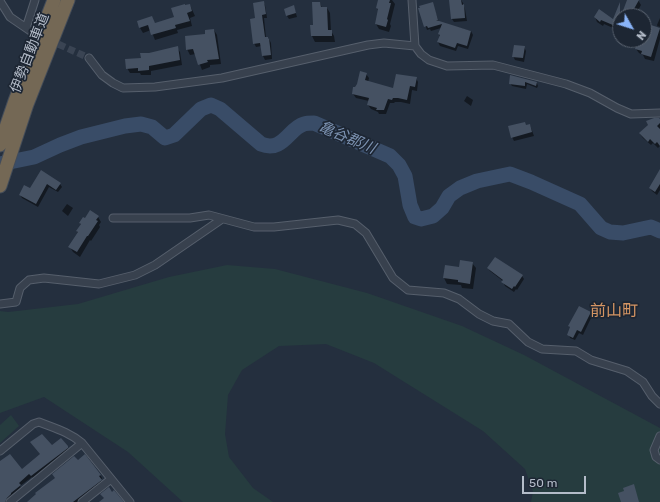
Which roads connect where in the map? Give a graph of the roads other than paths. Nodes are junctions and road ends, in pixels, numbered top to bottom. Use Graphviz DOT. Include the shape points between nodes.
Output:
graph roads {
  1 [pos="35,0"];
  2 [pos="54,0"];
  3 [pos="68,0"];
  4 [pos="412,0"];
  5 [pos="0,1"];
  6 [pos="415,46"];
  7 [pos="89,58"];
  8 [pos="21,103"];
  9 [pos="660,113"];
  10 [pos="0,145"];
  11 [pos="0,186"];
  12 [pos="113,218"];
  13 [pos="222,219"];
  14 [pos="0,304"];
  15 [pos="660,404"];
  16 [pos="660,436"];
  17 [pos="82,443"];
  18 [pos="0,451"];
  19 [pos="660,460"];
  20 [pos="111,479"];
  21 [pos="10,502"];
  22 [pos="82,502"];
  23 [pos="130,502"];
  1 -- 5 [label="street" via="29,30 10,17"];
  2 -- 8 [label="highway, 伊勢自動車道"];
  3 -- 8 [label="highway, 伊勢自動車道"];
  4 -- 6 [label="street"];
  6 -- 7 [label="street" via="384,43 368,45 222,78 155,87 123,88 102,75"];
  6 -- 9 [label="street" via="430,60 447,66 493,65 566,84 631,114"];
  8 -- 10 [label="highway, 伊勢自動車道"];
  8 -- 11 [label="highway, 伊勢自動車道"];
  12 -- 13 [label="street" via="190,218 209,215"];
  13 -- 14 [label="street" via="155,265 135,275 99,284 44,278 29,280 20,288 16,302"];
  13 -- 15 [label="street" via="254,227 338,220 355,224 366,233 393,278 408,290 444,293 459,299 493,321 509,324 528,342 542,349 576,351 592,360 627,371 643,382"];
  16 -- 19 [label="street" via="654,450"];
  17 -- 18 [label="street" via="66,432 39,422"];
  17 -- 20 [label="street"];
  17 -- 21 [label="street"];
  20 -- 22 [label="street"];
  20 -- 23 [label="street"];
}
